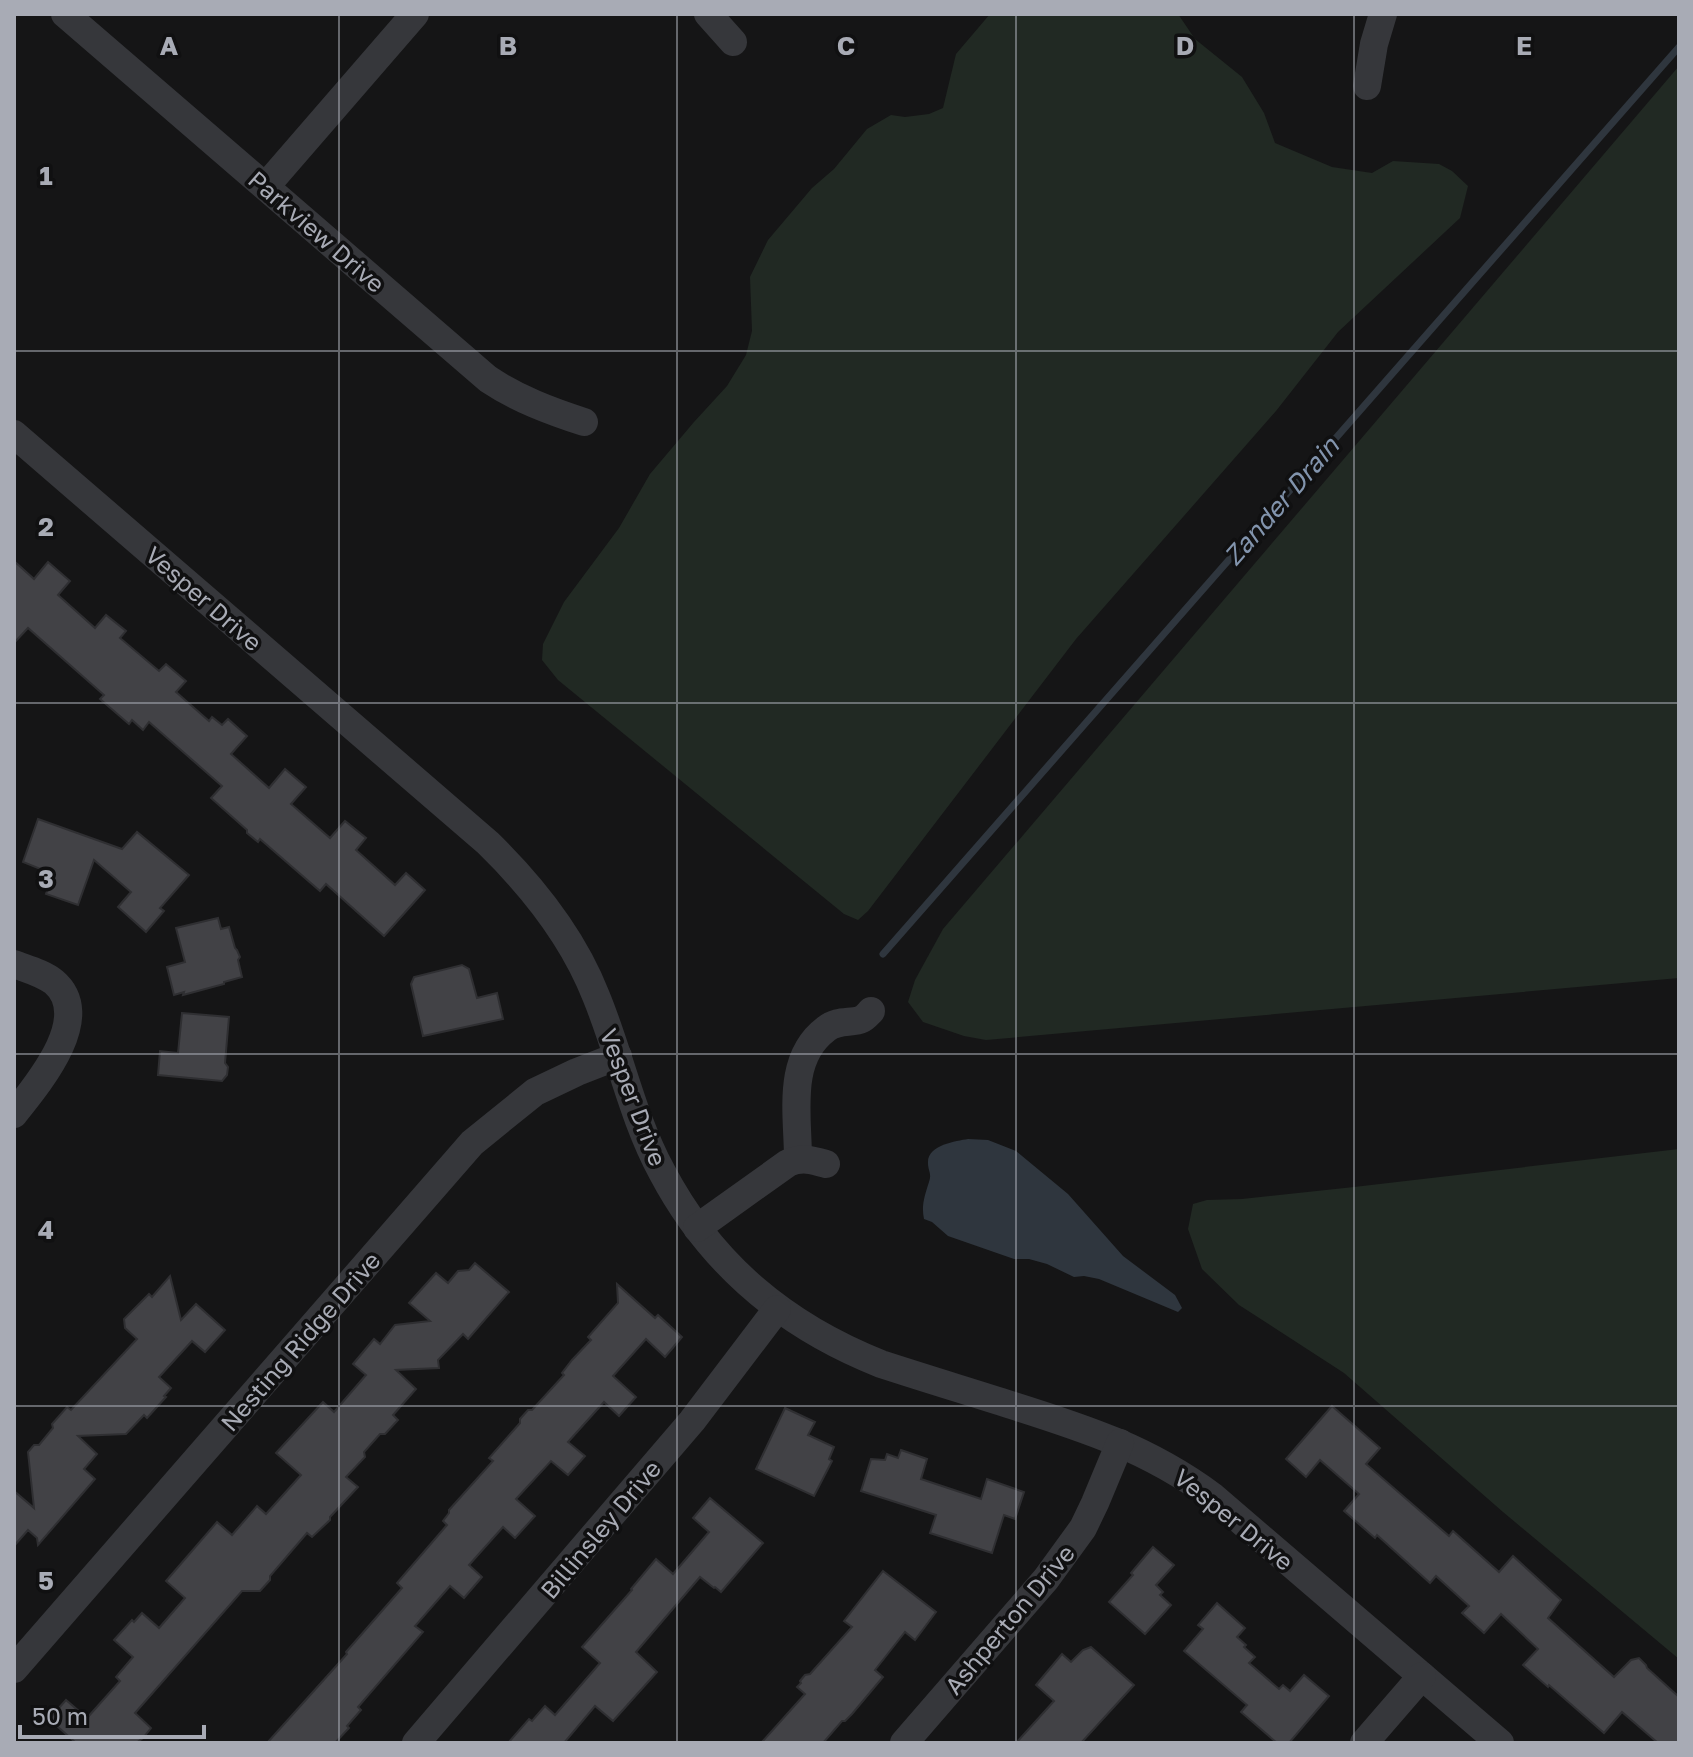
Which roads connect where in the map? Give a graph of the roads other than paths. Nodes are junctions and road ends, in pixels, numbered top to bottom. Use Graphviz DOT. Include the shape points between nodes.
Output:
graph roads {
  1 [pos="65,14"];
  2 [pos="415,14"];
  3 [pos="708,14"];
  4 [pos="1383,14"];
  5 [pos="733,42"];
  6 [pos="1367,86"];
  7 [pos="266,186"];
  8 [pos="584,422"];
  9 [pos="14,434"];
  10 [pos="14,964"];
  11 [pos="871,1011"];
  12 [pos="618,1056"];
  13 [pos="14,1114"];
  14 [pos="798,1159"];
  15 [pos="826,1164"];
  16 [pos="697,1228"];
  17 [pos="777,1309"];
  18 [pos="1120,1443"];
  19 [pos="14,1669"];
  20 [pos="1422,1676"];
  21 [pos="416,1743"];
  22 [pos="904,1743"];
  23 [pos="1364,1743"];
  24 [pos="1500,1743"];
  1 -- 7 [label="street, Parkview Drive"];
  2 -- 7 [label="street"];
  3 -- 5 [label="street"];
  4 -- 6 [label="street"];
  7 -- 8 [label="street, Parkview Drive" via="488,379 508,393"];
  9 -- 12 [label="street, Vesper Drive" via="516,871 542,901 580,962"];
  10 -- 13 [label="street" via="52,980 67,1002 69,1016 57,1052"];
  11 -- 14 [label="street" via="860,1021 827,1028 810,1046 797,1078"];
  12 -- 16 [label="street, Vesper Drive" via="650,1147"];
  12 -- 19 [label="street, Nesting Ridge Drive" via="535,1092 472,1143"];
  14 -- 15 [label="street"];
  14 -- 16 [label="street"];
  16 -- 17 [label="street, Vesper Drive" via="715,1252"];
  17 -- 18 [label="street, Vesper Drive" via="836,1345 881,1364"];
  17 -- 21 [label="street, Billinsley Drive" via="692,1421"];
  18 -- 20 [label="street, Vesper Drive" via="1174,1469 1212,1496"];
  18 -- 22 [label="street, Ashperton Drive" via="1067,1551"];
  20 -- 23 [label="street"];
  20 -- 24 [label="street, Vesper Drive"];
}
